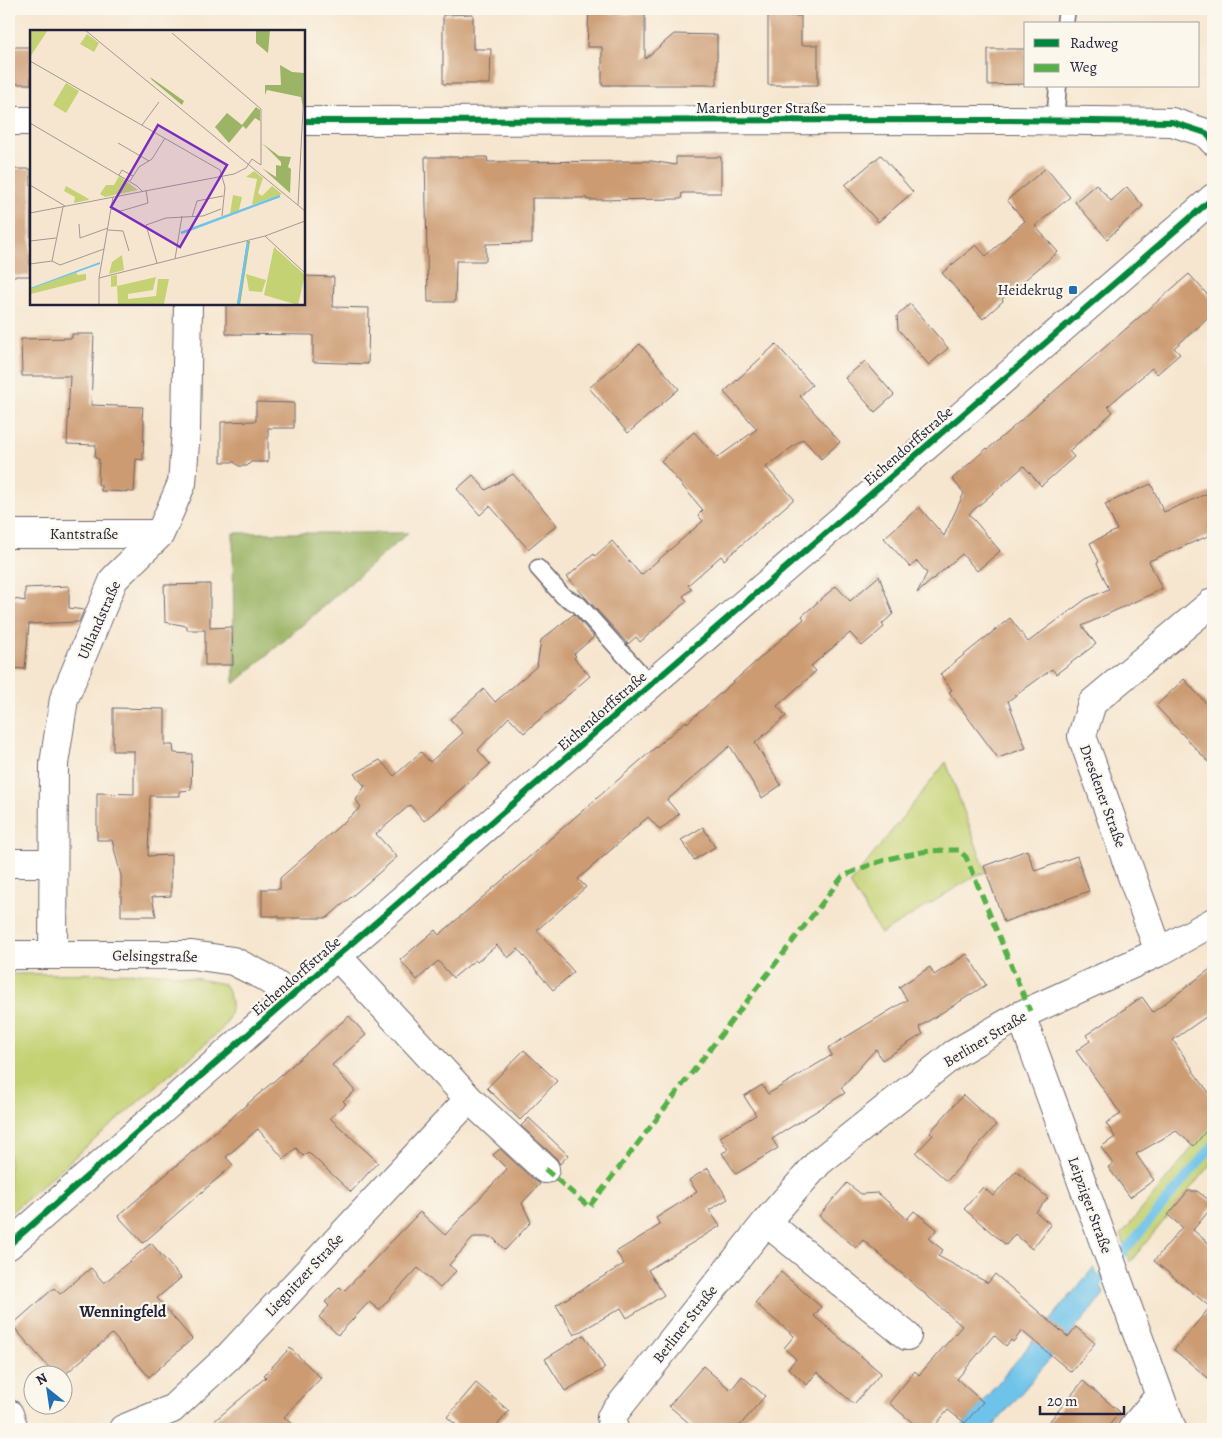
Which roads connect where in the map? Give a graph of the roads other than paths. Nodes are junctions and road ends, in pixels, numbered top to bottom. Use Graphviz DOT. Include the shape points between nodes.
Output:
graph roads {
  1 [pos="1067,9"];
  2 [pos="1065,22"];
  3 [pos="1058,88"];
  4 [pos="9,121"];
  5 [pos="30,121"];
  6 [pos="305,121"];
  7 [pos="1055,121"];
  8 [pos="1213,141"];
  9 [pos="1213,198"];
  10 [pos="188,305"];
  11 [pos="9,534"];
  12 [pos="160,534"];
  13 [pos="538,568"];
  14 [pos="1213,602"];
  15 [pos="651,685"];
  16 [pos="9,863"];
  17 [pos="53,863"];
  18 [pos="1213,922"];
  19 [pos="1159,952"];
  20 [pos="9,954"];
  21 [pos="53,955"];
  22 [pos="337,956"];
  23 [pos="292,996"];
  24 [pos="1021,1015"];
  25 [pos="469,1099"];
  26 [pos="545,1169"];
  27 [pos="766,1222"];
  28 [pos="9,1245"];
  29 [pos="907,1336"];
  30 [pos="1159,1396"];
  31 [pos="9,1414"];
  32 [pos="14,1429"];
  33 [pos="124,1429"];
  34 [pos="614,1429"];
  35 [pos="1132,1429"];
  36 [pos="1172,1429"];
  1 -- 2 [label="lane"];
  3 -- 7 [label="lane"];
  4 -- 5 [label="street"];
  6 -- 7 [label="street, Marienburger Straße"];
  7 -- 8 [label="street, Marienburger Straße" via="1172,122 1206,133"];
  9 -- 15 [label="street, Eichendorffstraße"];
  10 -- 12 [label="street, Uhlandstraße" via="182,483"];
  11 -- 12 [label="street, Kantstraße"];
  12 -- 17 [label="street, Uhlandstraße" via="114,579 64,699 54,764"];
  13 -- 15 [label="lane" via="563,596 579,605"];
  14 -- 19 [label="street, Dresdener Straße" via="1092,703 1082,736"];
  15 -- 22 [label="street, Eichendorffstraße"];
  16 -- 17 [label="street"];
  17 -- 21 [label="street, Uhlandstraße"];
  18 -- 19 [label="street, Berliner Straße"];
  19 -- 24 [label="street, Berliner Straße"];
  20 -- 21 [label="street, Gelsingstraße"];
  21 -- 23 [label="street, Gelsingstraße" via="192,955 233,961"];
  22 -- 23 [label="street, Eichendorffstraße"];
  22 -- 25 [label="street"];
  23 -- 28 [label="street, Eichendorffstraße"];
  24 -- 27 [label="street, Berliner Straße" via="954,1054 819,1162"];
  24 -- 30 [label="street, Leipziger Straße"];
  25 -- 26 [label="street"];
  25 -- 33 [label="street, Liegnitzer Straße" via="228,1357 172,1408"];
  27 -- 29 [label="street"];
  27 -- 34 [label="street, Berliner Straße" via="611,1417"];
  30 -- 35 [label="street"];
  30 -- 36 [label="street, Leipziger Straße"];
  31 -- 32 [label="street"];
}
